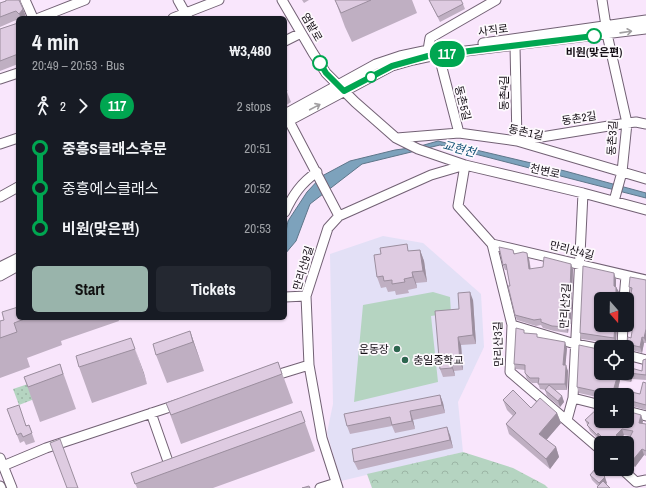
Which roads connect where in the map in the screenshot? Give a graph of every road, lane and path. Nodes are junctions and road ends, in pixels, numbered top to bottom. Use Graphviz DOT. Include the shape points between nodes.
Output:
graph roads {
  1 [pos="25,0"];
  2 [pos="85,0"];
  3 [pos="178,0"];
  4 [pos="219,0"];
  5 [pos="282,0"];
  6 [pos="496,0"];
  7 [pos="602,0"];
  8 [pos="32,16"];
  9 [pos="44,16"];
  10 [pos="186,16"];
  11 [pos="646,20"];
  12 [pos="646,29"];
  13 [pos="606,30"];
  14 [pos="301,33"];
  15 [pos="287,41"];
  16 [pos="515,46"];
  17 [pos="428,50"];
  18 [pos="441,54"];
  19 [pos="16,74"];
  20 [pos="0,79"];
  21 [pos="341,88"];
  22 [pos="287,118"];
  23 [pos="287,121"];
  24 [pos="627,123"];
  25 [pos="646,124"];
  26 [pos="459,133"];
  27 [pos="396,138"];
  28 [pos="16,139"];
  29 [pos="516,141"];
  30 [pos="0,144"];
  31 [pos="465,165"];
  32 [pos="317,172"];
  33 [pos="622,174"];
  34 [pos="646,179"];
  35 [pos="16,188"];
  36 [pos="583,193"];
  37 [pos="0,197"];
  38 [pos="614,201"];
  39 [pos="287,208"];
  40 [pos="646,210"];
  41 [pos="339,216"];
  42 [pos="492,244"];
  43 [pos="16,259"];
  44 [pos="579,264"];
  45 [pos="0,267"];
  46 [pos="16,267"];
  47 [pos="0,276"];
  48 [pos="626,276"];
  49 [pos="646,280"];
  50 [pos="625,292"];
  51 [pos="306,296"];
  52 [pos="287,297"];
  53 [pos="512,324"];
  54 [pos="575,344"];
  55 [pos="594,348"];
  56 [pos="634,357"];
  57 [pos="646,360"];
  58 [pos="309,365"];
  59 [pos="264,378"];
  60 [pos="573,398"];
  61 [pos="189,401"];
  62 [pos="594,403"];
  63 [pos="150,413"];
  64 [pos="634,413"];
  65 [pos="646,416"];
  66 [pos="567,420"];
  67 [pos="594,444"];
  68 [pos="2,462"];
  69 [pos="628,476"];
  70 [pos="167,478"];
  71 [pos="646,480"];
  72 [pos="337,485"];
  73 [pos="635,485"];
  74 [pos="12,488"];
  75 [pos="320,488"];
  1 -- 8 [label="street"];
  2 -- 9 [label="street"];
  3 -- 10 [label="street"];
  4 -- 10 [label="street"];
  5 -- 14 [label="street, 염밭로"];
  6 -- 17 [label="street" via="430,38"];
  7 -- 13 [label="street, 동촌3길"];
  11 -- 13 [label="street, 사직로"];
  13 -- 12 [label="street, 사직로, one-way"];
  13 -- 16 [label="street, 사직로"];
  13 -- 17 [label="street, 사직로"];
  13 -- 24 [label="street, 동촌3길"];
  14 -- 15 [label="street"];
  14 -- 21 [label="street, 염밭로" via="326,73"];
  16 -- 18 [label="street, 사직로"];
  16 -- 29 [label="street, 동촌4길"];
  17 -- 21 [label="street, 사직로" via="376,64"];
  18 -- 21 [label="street, 사직로" via="392,66"];
  18 -- 26 [label="street, 동촌5길" via="441,64"];
  19 -- 20 [label="street"];
  21 -- 22 [label="street, 사직로"];
  21 -- 27 [label="street"];
  23 -- 32 [label="street, 사직로"];
  24 -- 25 [label="street, 동촌2길"];
  24 -- 29 [label="street, 동촌2길"];
  24 -- 33 [label="street, 동촌3길"];
  26 -- 27 [label="street, 동촌1길"];
  26 -- 29 [label="street, 동촌1길"];
  27 -- 31 [label="street, 천변로" via="418,149"];
  28 -- 30 [label="street"];
  29 -- 33 [label="street, 동촌1길"];
  31 -- 36 [label="street, 천변로"];
  31 -- 41 [label="street, 만리산9길" via="431,175"];
  31 -- 42 [label="street, 만리산3길" via="458,206"];
  32 -- 39 [label="street" via="301,185"];
  32 -- 41 [label="street, 사직로"];
  33 -- 34 [label="street, 동촌1길"];
  33 -- 38 [label="street, 동촌3길"];
  35 -- 37 [label="street"];
  36 -- 38 [label="street, 천변로"];
  36 -- 44 [label="street, 만리산2길"];
  38 -- 40 [label="street, 천변로"];
  41 -- 51 [label="street, 만리산9길" via="328,228"];
  42 -- 44 [label="street, 만리산4길"];
  42 -- 53 [label="street, 만리산3길"];
  43 -- 45 [label="street"];
  44 -- 48 [label="street, 만리산4길"];
  44 -- 54 [label="street, 만리산2길"];
  46 -- 47 [label="street"];
  48 -- 49 [label="street, 만리산4길"];
  48 -- 50 [label="street"];
  51 -- 52 [label="street"];
  51 -- 58 [label="street, 만리산9길"];
  53 -- 54 [label="street"];
  53 -- 66 [label="street, 만리산3길" via="510,372"];
  54 -- 55 [label="street"];
  54 -- 60 [label="street, 만리산2길"];
  56 -- 57 [label="street"];
  58 -- 59 [label="street"];
  58 -- 72 [label="street, 만리산9길" via="322,438"];
  60 -- 62 [label="street"];
  60 -- 66 [label="street, 만리산2길"];
  61 -- 63 [label="street"];
  63 -- 68 [label="street"];
  63 -- 70 [label="street" via="173,476"];
  64 -- 65 [label="street"];
  66 -- 67 [label="street, 만리산3길"];
  68 -- 74 [label="street"];
  69 -- 73 [label="street"];
  71 -- 73 [label="street"];
  72 -- 75 [label="street"];
}
